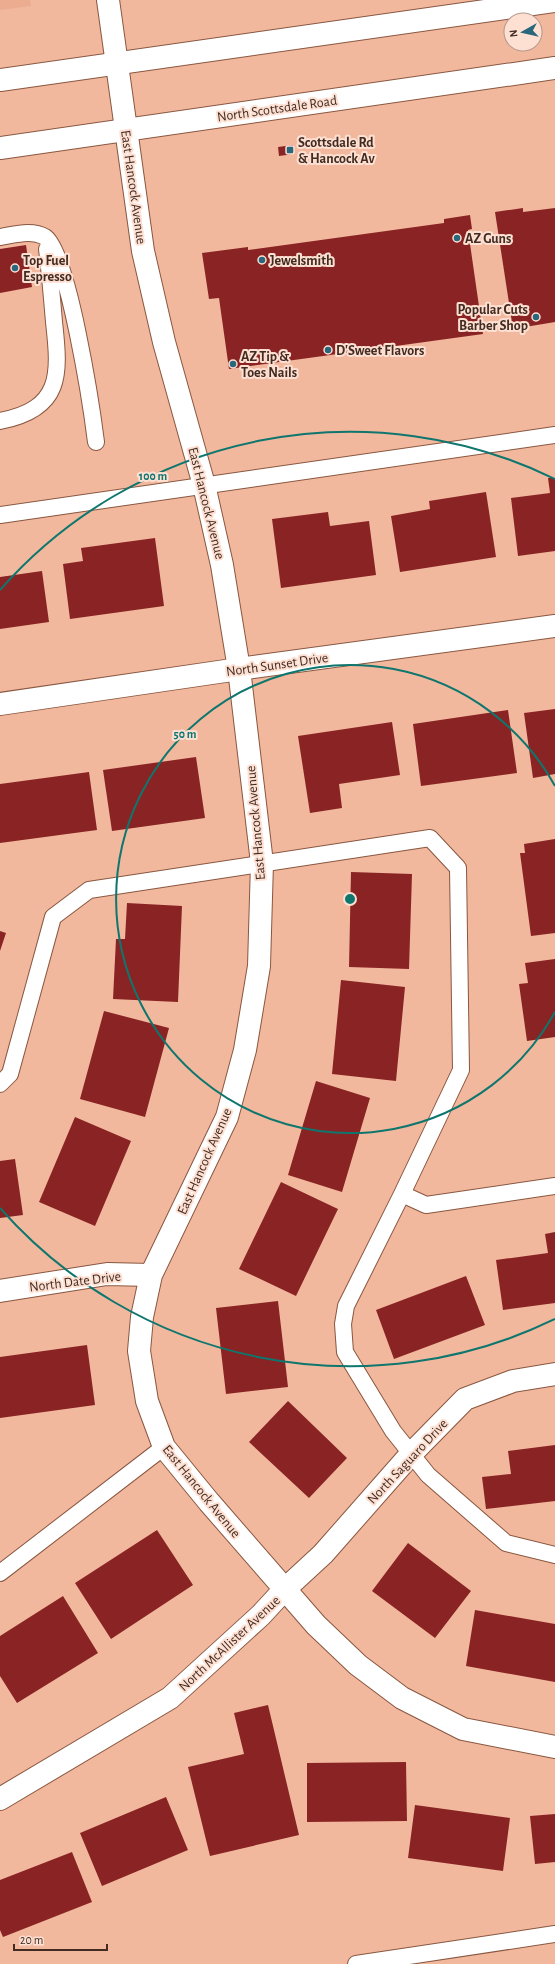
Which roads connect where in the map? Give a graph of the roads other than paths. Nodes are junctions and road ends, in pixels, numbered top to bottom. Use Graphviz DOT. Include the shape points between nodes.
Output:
graph roads {
  1 [pos="108,0"];
  2 [pos="555,1"];
  3 [pos="116,64"];
  4 [pos="555,68"];
  5 [pos="0,80"];
  6 [pos="126,130"];
  7 [pos="0,148"];
  8 [pos="0,237"];
  9 [pos="46,238"];
  10 [pos="0,421"];
  11 [pos="555,435"];
  12 [pos="96,442"];
  13 [pos="204,485"];
  14 [pos="0,515"];
  15 [pos="555,626"];
  16 [pos="238,669"];
  17 [pos="0,704"];
  18 [pos="262,863"];
  19 [pos="0,1084"];
  20 [pos="555,1186"];
  21 [pos="402,1194"];
  22 [pos="151,1274"];
  23 [pos="0,1291"];
  24 [pos="555,1374"];
  25 [pos="164,1447"];
  26 [pos="411,1454"];
  27 [pos="555,1555"];
  28 [pos="0,1573"];
  29 [pos="284,1590"];
  30 [pos="555,1747"];
  31 [pos="0,1799"];
  32 [pos="555,1934"];
  33 [pos="356,1964"];
  1 -- 3 [label="street, East Hancock Avenue"];
  2 -- 3 [label="street"];
  3 -- 5 [label="street"];
  3 -- 6 [label="street, East Hancock Avenue"];
  4 -- 6 [label="street, North Scottsdale Road"];
  6 -- 7 [label="street, North Scottsdale Road"];
  6 -- 13 [label="street, East Hancock Avenue" via="143,251 164,342"];
  8 -- 9 [label="lane" via="35,233"];
  9 -- 10 [label="lane" via="57,375 51,390 40,405 24,414"];
  9 -- 12 [label="lane" via="54,250 85,363"];
  11 -- 13 [label="lane"];
  13 -- 14 [label="lane"];
  13 -- 16 [label="street, East Hancock Avenue" via="222,565"];
  15 -- 16 [label="street, North Sunset Drive"];
  16 -- 17 [label="street, North Sunset Drive"];
  16 -- 18 [label="street, East Hancock Avenue"];
  18 -- 19 [label="lane" via="89,890 53,917 10,1074"];
  18 -- 21 [label="lane" via="430,838 458,868 461,1070"];
  18 -- 22 [label="street, East Hancock Avenue" via="259,966 245,1050 233,1095 227,1117"];
  20 -- 21 [label="lane" via="426,1205"];
  21 -- 26 [label="lane" via="346,1306 343,1324 345,1352 393,1431"];
  22 -- 23 [label="street, North Date Drive" via="107,1274"];
  22 -- 25 [label="street, East Hancock Avenue" via="142,1317 139,1351 147,1401"];
  24 -- 26 [label="street, North Saguaro Drive" via="513,1382 465,1399"];
  25 -- 28 [label="lane"];
  25 -- 29 [label="street, East Hancock Avenue"];
  26 -- 27 [label="lane" via="428,1475 506,1544"];
  26 -- 29 [label="street, North Saguaro Drive" via="323,1554"];
  29 -- 30 [label="street, North McAllister Avenue" via="358,1665 402,1698 463,1729"];
  29 -- 31 [label="street, North McAllister Avenue" via="261,1615 170,1698"];
  32 -- 33 [label="lane"];
}
